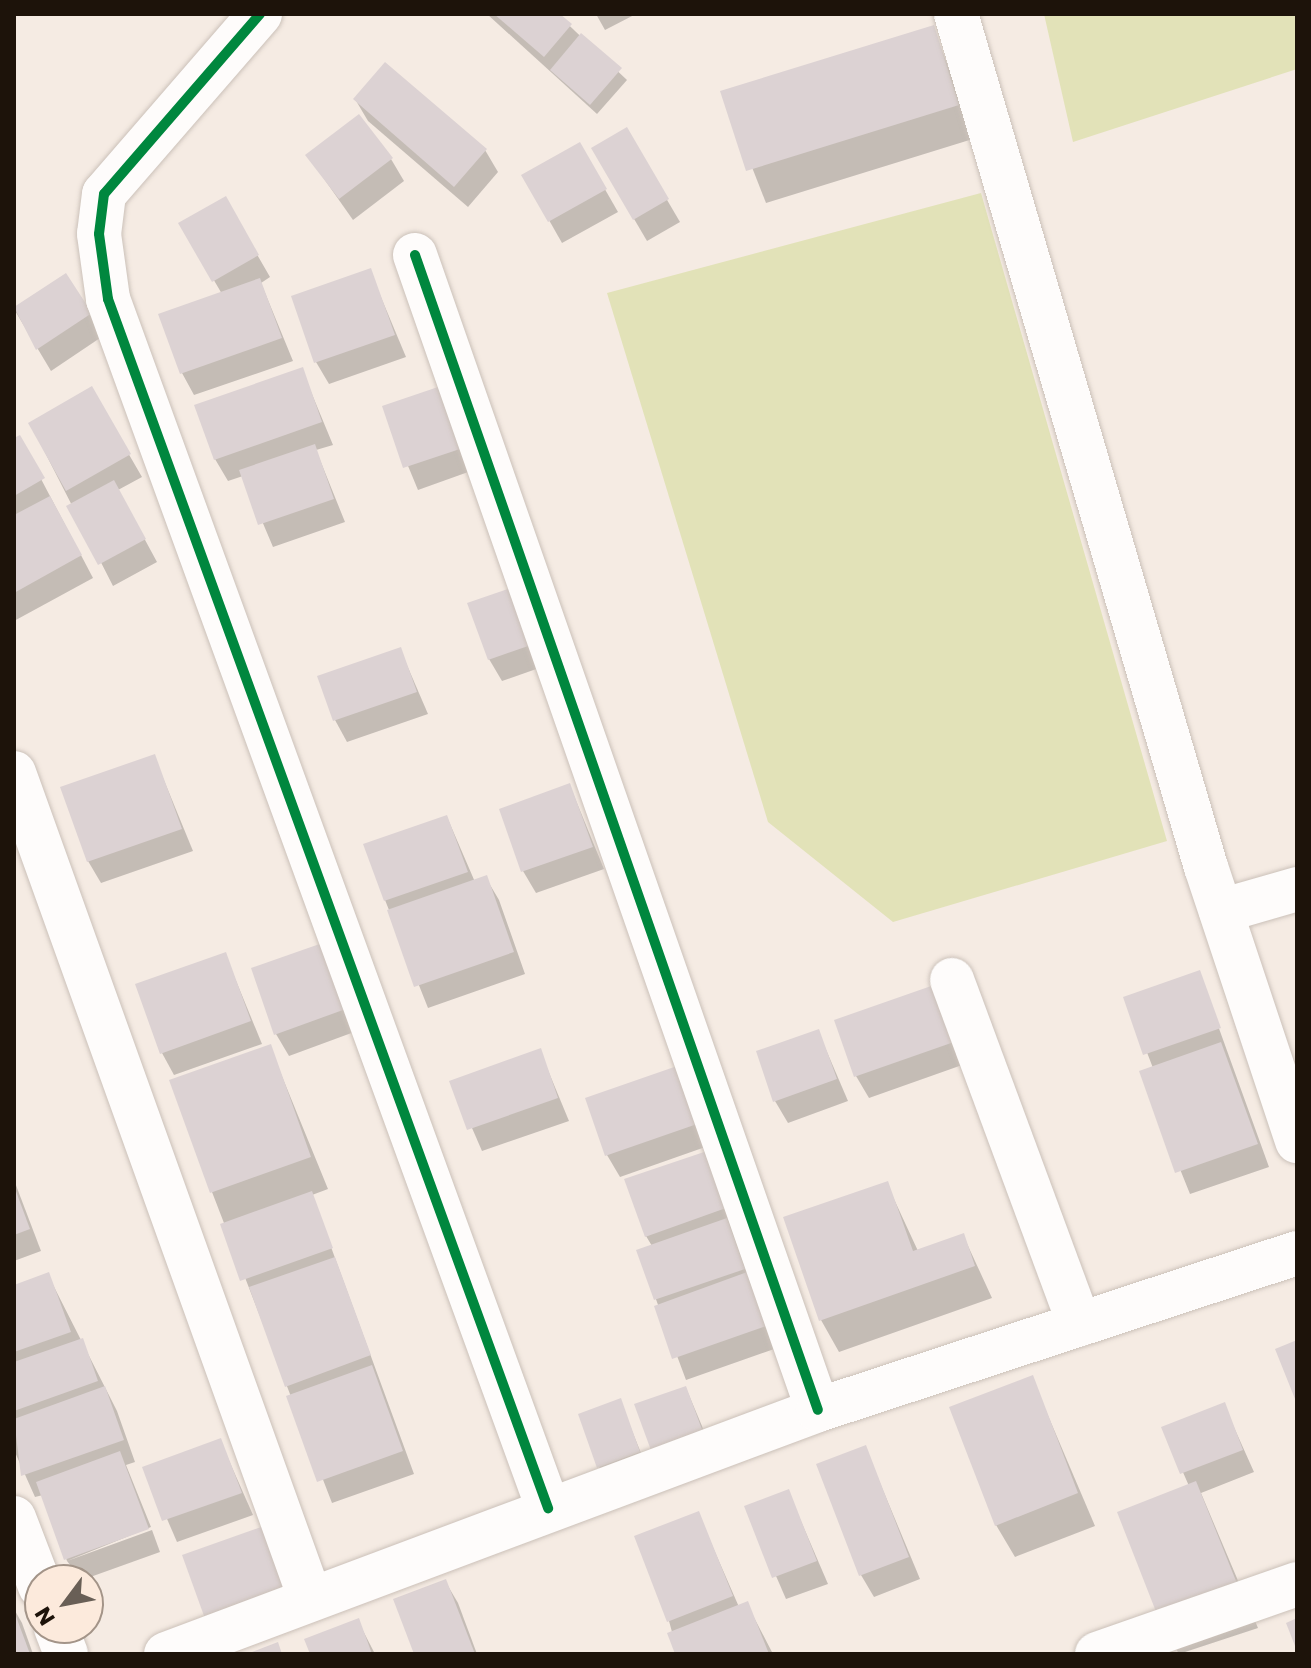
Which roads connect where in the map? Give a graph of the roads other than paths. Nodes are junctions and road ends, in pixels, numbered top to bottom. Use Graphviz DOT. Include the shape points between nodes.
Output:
graph roads {
  1 [pos="260,14"];
  2 [pos="956,14"];
  3 [pos="415,255"];
  4 [pos="14,773"];
  5 [pos="1297,889"];
  6 [pos="1221,911"];
  7 [pos="952,980"];
  8 [pos="1297,1141"];
  9 [pos="1297,1253"];
  10 [pos="1079,1324"];
  11 [pos="818,1410"];
  12 [pos="548,1508"];
  13 [pos="14,1518"];
  14 [pos="32,1564"];
  15 [pos="1297,1584"];
  16 [pos="310,1598"];
  17 [pos="166,1654"];
  18 [pos="1097,1654"];
  1 -- 12 [label="street" via="104,194 99,234 108,299"];
  2 -- 6 [label="street"];
  3 -- 11 [label="street"];
  4 -- 16 [label="street"];
  5 -- 6 [label="street"];
  6 -- 8 [label="street"];
  7 -- 10 [label="street"];
  9 -- 10 [label="street"];
  10 -- 11 [label="street"];
  11 -- 12 [label="street"];
  12 -- 16 [label="street"];
  13 -- 14 [label="street"];
  15 -- 18 [label="street"];
  16 -- 17 [label="street"];
}
